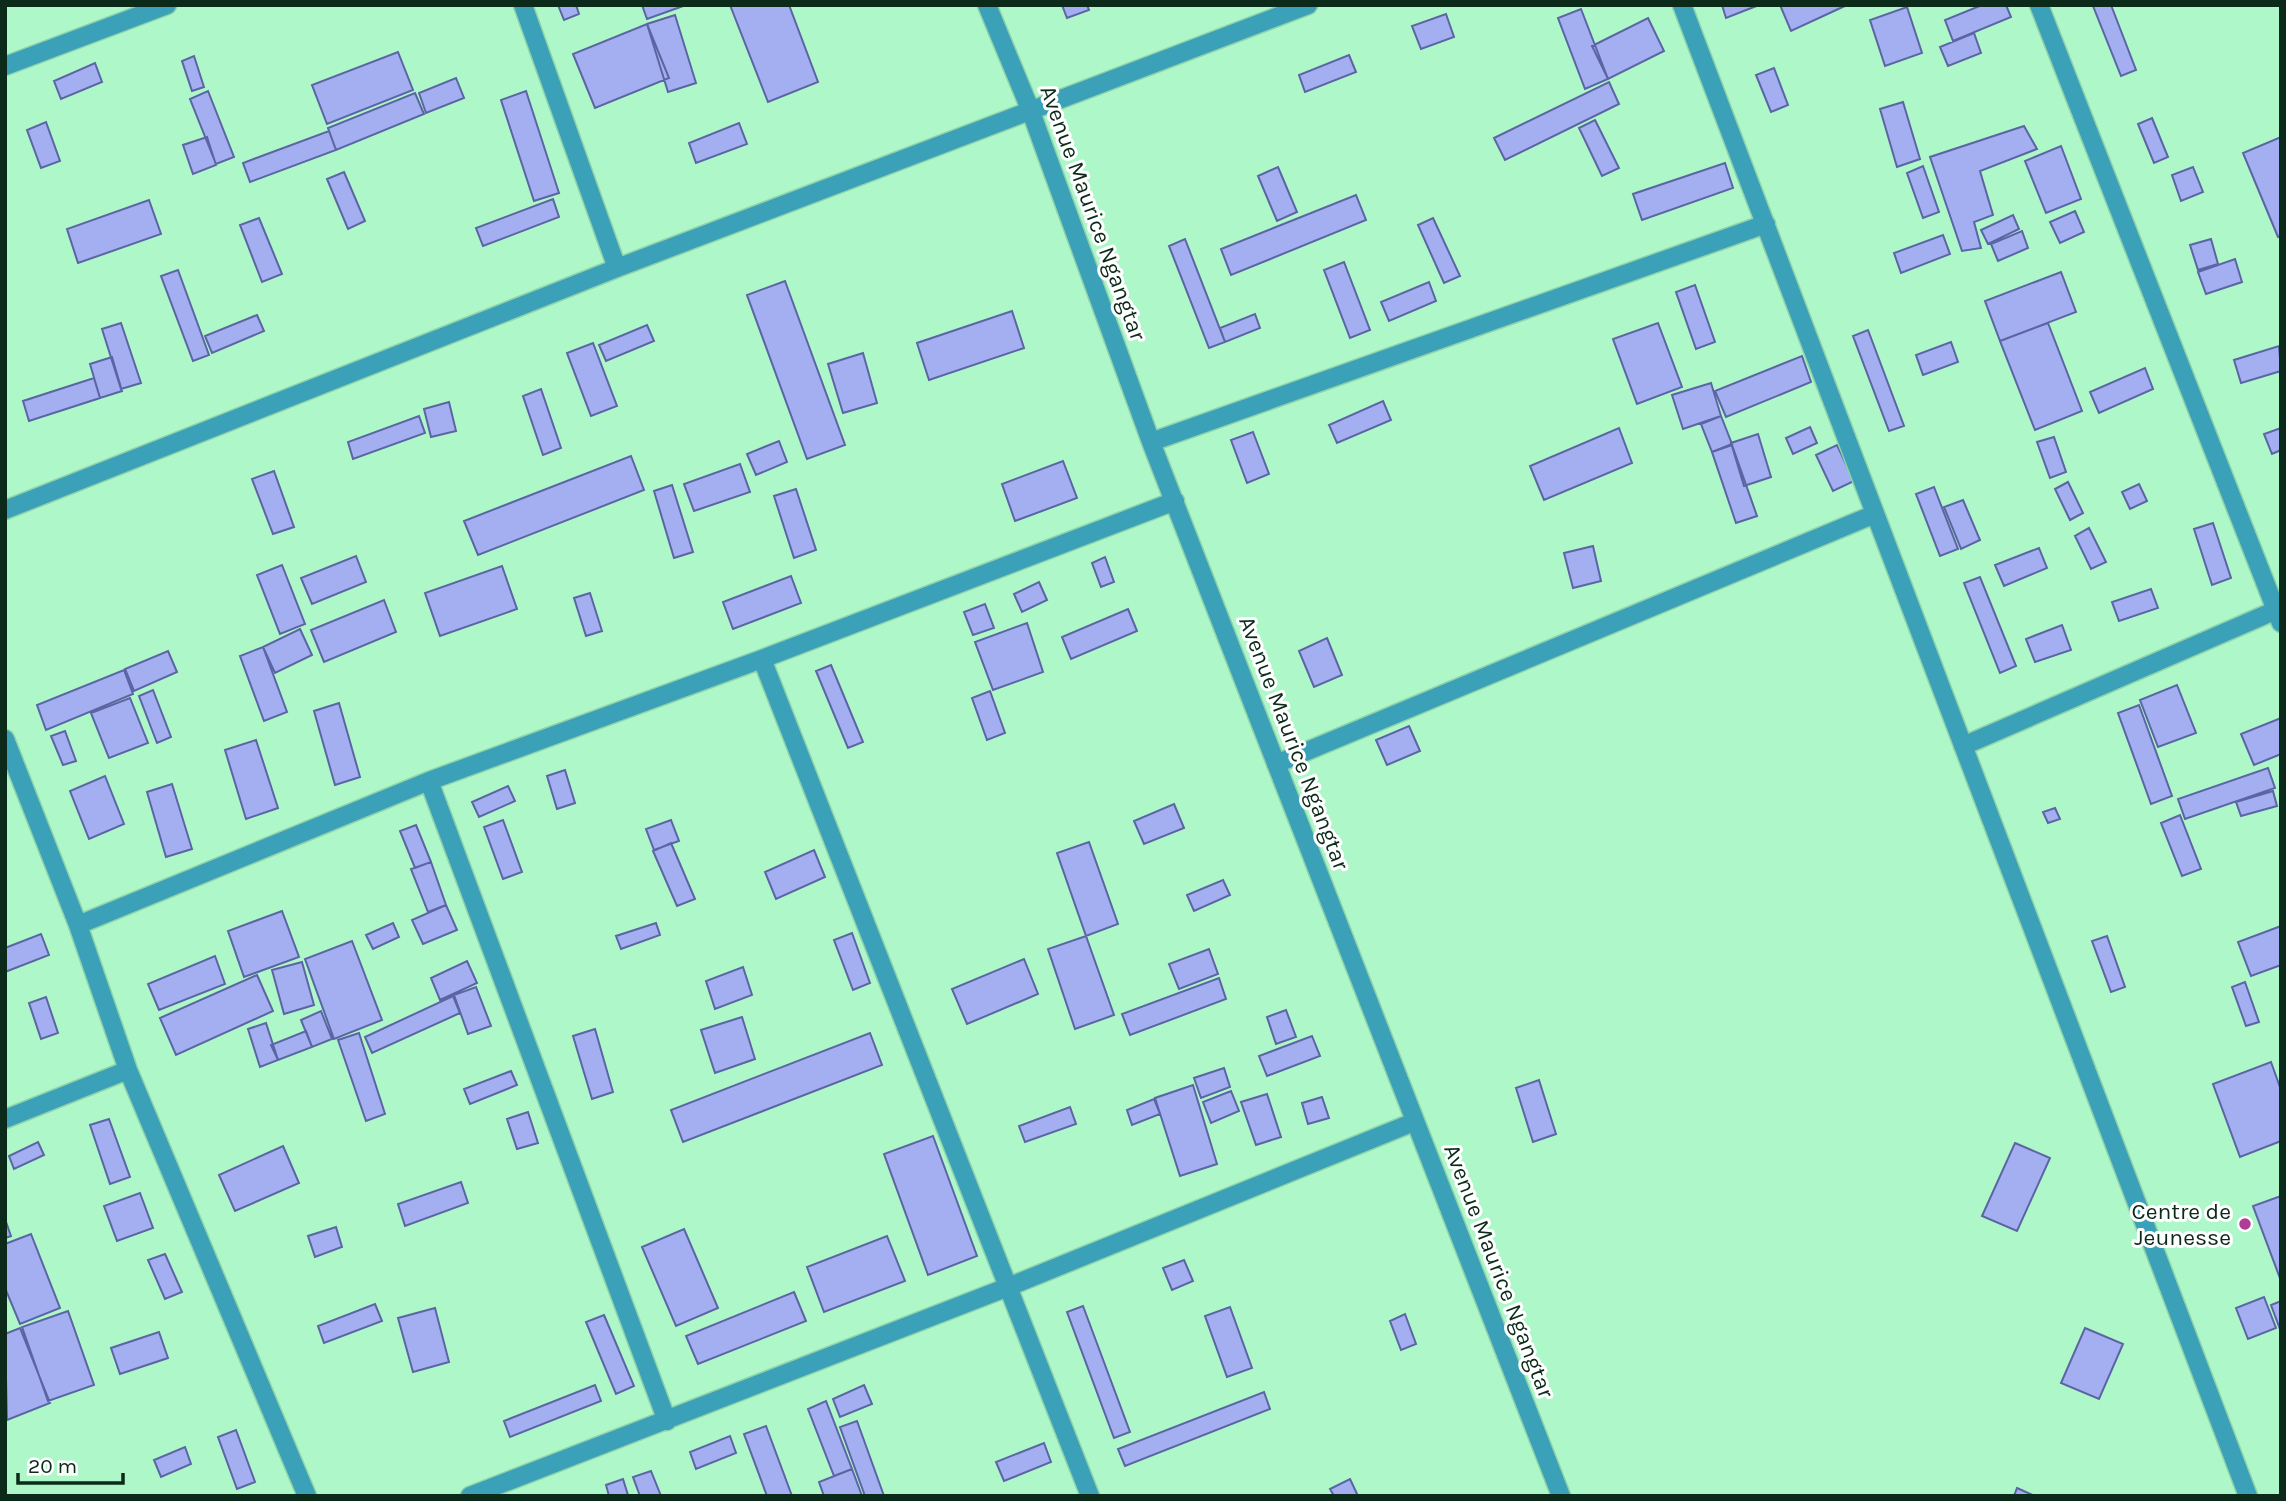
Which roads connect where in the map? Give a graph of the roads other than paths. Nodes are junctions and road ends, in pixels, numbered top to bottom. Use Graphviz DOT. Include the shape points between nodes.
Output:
graph roads {
  1 [pos="167,5"];
  2 [pos="523,5"];
  3 [pos="987,5"];
  4 [pos="1308,5"];
  5 [pos="1682,5"];
  6 [pos="2039,5"];
  7 [pos="5,66"];
  8 [pos="1030,109"];
  9 [pos="1766,224"];
  10 [pos="617,268"];
  11 [pos="1151,442"];
  12 [pos="1175,501"];
  13 [pos="5,510"];
  14 [pos="1875,514"];
  15 [pos="2279,614"];
  16 [pos="762,659"];
  17 [pos="5,739"];
  18 [pos="1963,746"];
  19 [pos="1276,764"];
  20 [pos="429,780"];
  21 [pos="79,925"];
  22 [pos="128,1070"];
  23 [pos="5,1119"];
  24 [pos="1414,1122"];
  25 [pos="1008,1287"];
  26 [pos="667,1421"];
  27 [pos="307,1496"];
  28 [pos="470,1496"];
  29 [pos="1090,1496"];
  30 [pos="1561,1496"];
  31 [pos="2248,1496"];
  1 -- 7 [label="street"];
  2 -- 10 [label="street"];
  3 -- 8 [label="street, Avenue Maurice Ngangtar"];
  4 -- 8 [label="street"];
  5 -- 9 [label="street"];
  6 -- 15 [label="street"];
  8 -- 10 [label="street"];
  8 -- 11 [label="street, Avenue Maurice Ngangtar"];
  9 -- 11 [label="street"];
  9 -- 14 [label="street"];
  10 -- 13 [label="street"];
  11 -- 12 [label="street, Avenue Maurice Ngangtar"];
  12 -- 16 [label="street"];
  12 -- 19 [label="street, Avenue Maurice Ngangtar"];
  14 -- 18 [label="street"];
  14 -- 19 [label="street"];
  15 -- 18 [label="street"];
  16 -- 20 [label="street"];
  16 -- 25 [label="street"];
  17 -- 21 [label="street"];
  18 -- 31 [label="street"];
  19 -- 24 [label="street, Avenue Maurice Ngangtar"];
  20 -- 21 [label="street"];
  20 -- 26 [label="street"];
  21 -- 22 [label="street"];
  22 -- 23 [label="street"];
  22 -- 27 [label="street"];
  24 -- 25 [label="street"];
  24 -- 30 [label="street, Avenue Maurice Ngangtar"];
  25 -- 26 [label="street"];
  25 -- 29 [label="street"];
  26 -- 28 [label="street"];
}
